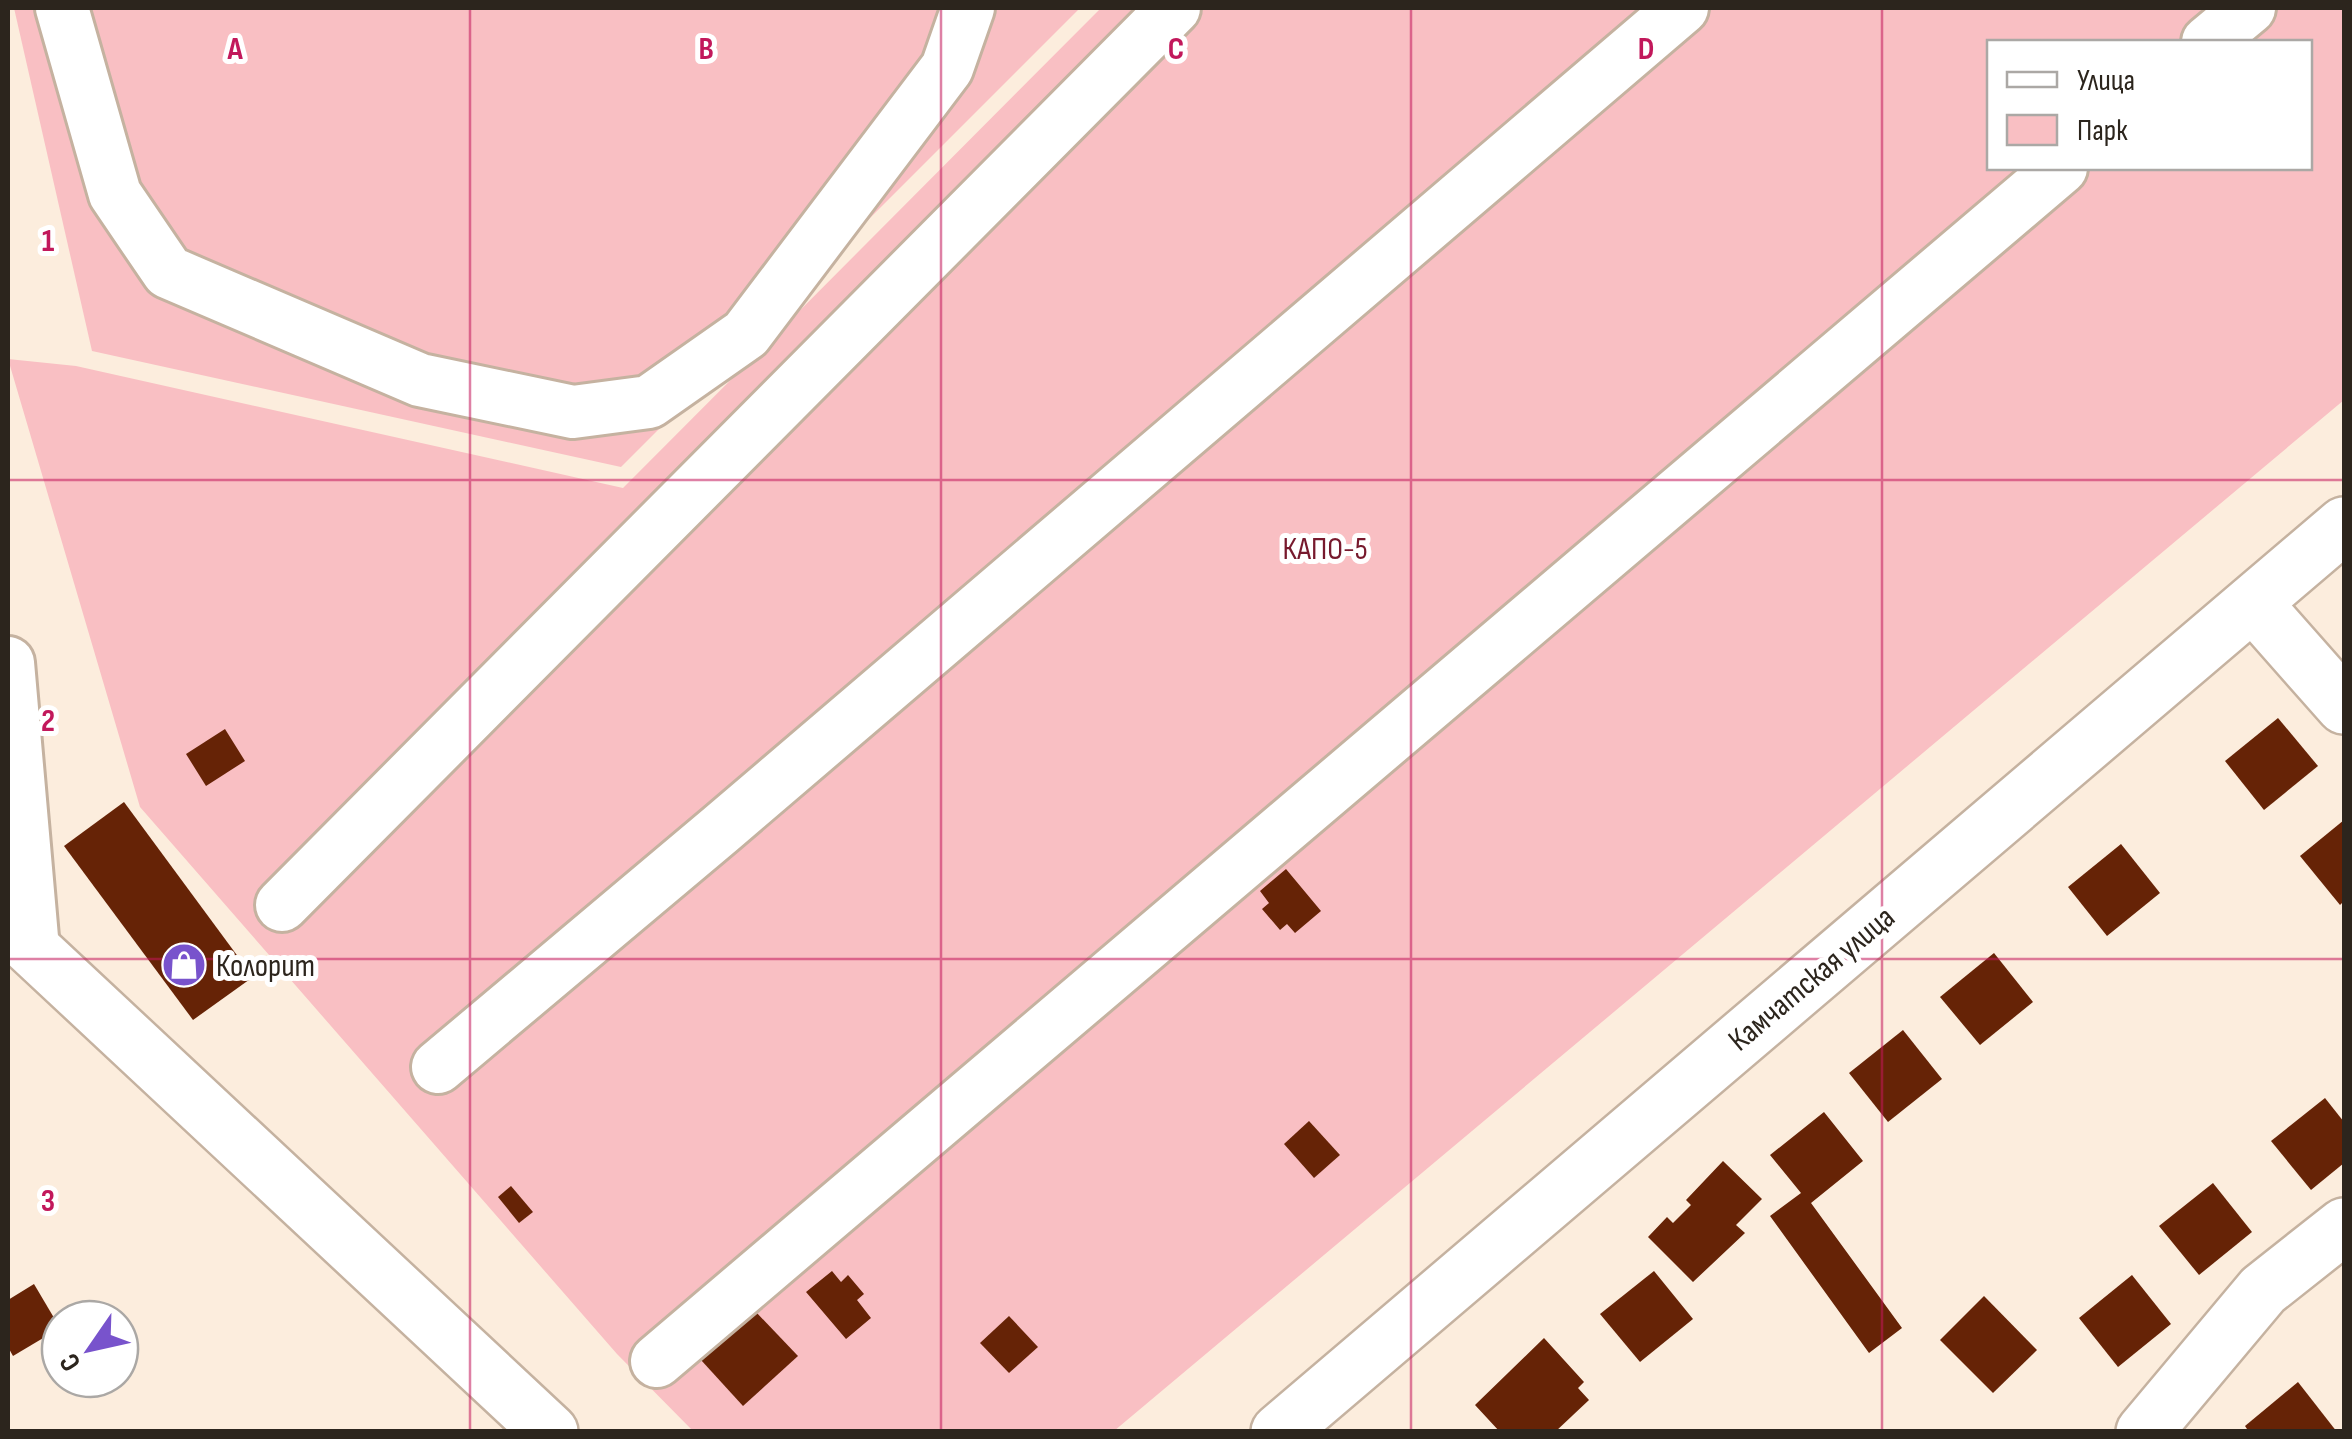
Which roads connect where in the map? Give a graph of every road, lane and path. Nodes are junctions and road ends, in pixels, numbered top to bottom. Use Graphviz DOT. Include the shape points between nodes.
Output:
graph roads {
  1 [pos="62,8"];
  2 [pos="968,8"];
  3 [pos="1174,8"];
  4 [pos="1682,8"];
  5 [pos="2250,8"];
  6 [pos="2210,40"];
  7 [pos="2059,170"];
  8 [pos="2344,525"];
  9 [pos="2253,603"];
  10 [pos="8,662"];
  11 [pos="2344,706"];
  12 [pos="282,906"];
  13 [pos="20,938"];
  14 [pos="438,1067"];
  15 [pos="2344,1226"];
  16 [pos="657,1360"];
  17 [pos="550,1432"];
  18 [pos="1279,1432"];
  19 [pos="2144,1432"];
  1 -- 2 [label="street" via="115,194 168,272 420,380 573,412 649,402 746,334 947,68"];
  3 -- 12 [label="street"];
  4 -- 14 [label="street"];
  5 -- 6 [label="street"];
  7 -- 16 [label="street"];
  8 -- 9 [label="main road, Камчатская улица"];
  9 -- 11 [label="main road"];
  9 -- 18 [label="main road, Камчатская улица"];
  10 -- 13 [label="street"];
  13 -- 17 [label="main road"];
  15 -- 19 [label="main road" via="2263,1290"];
}
